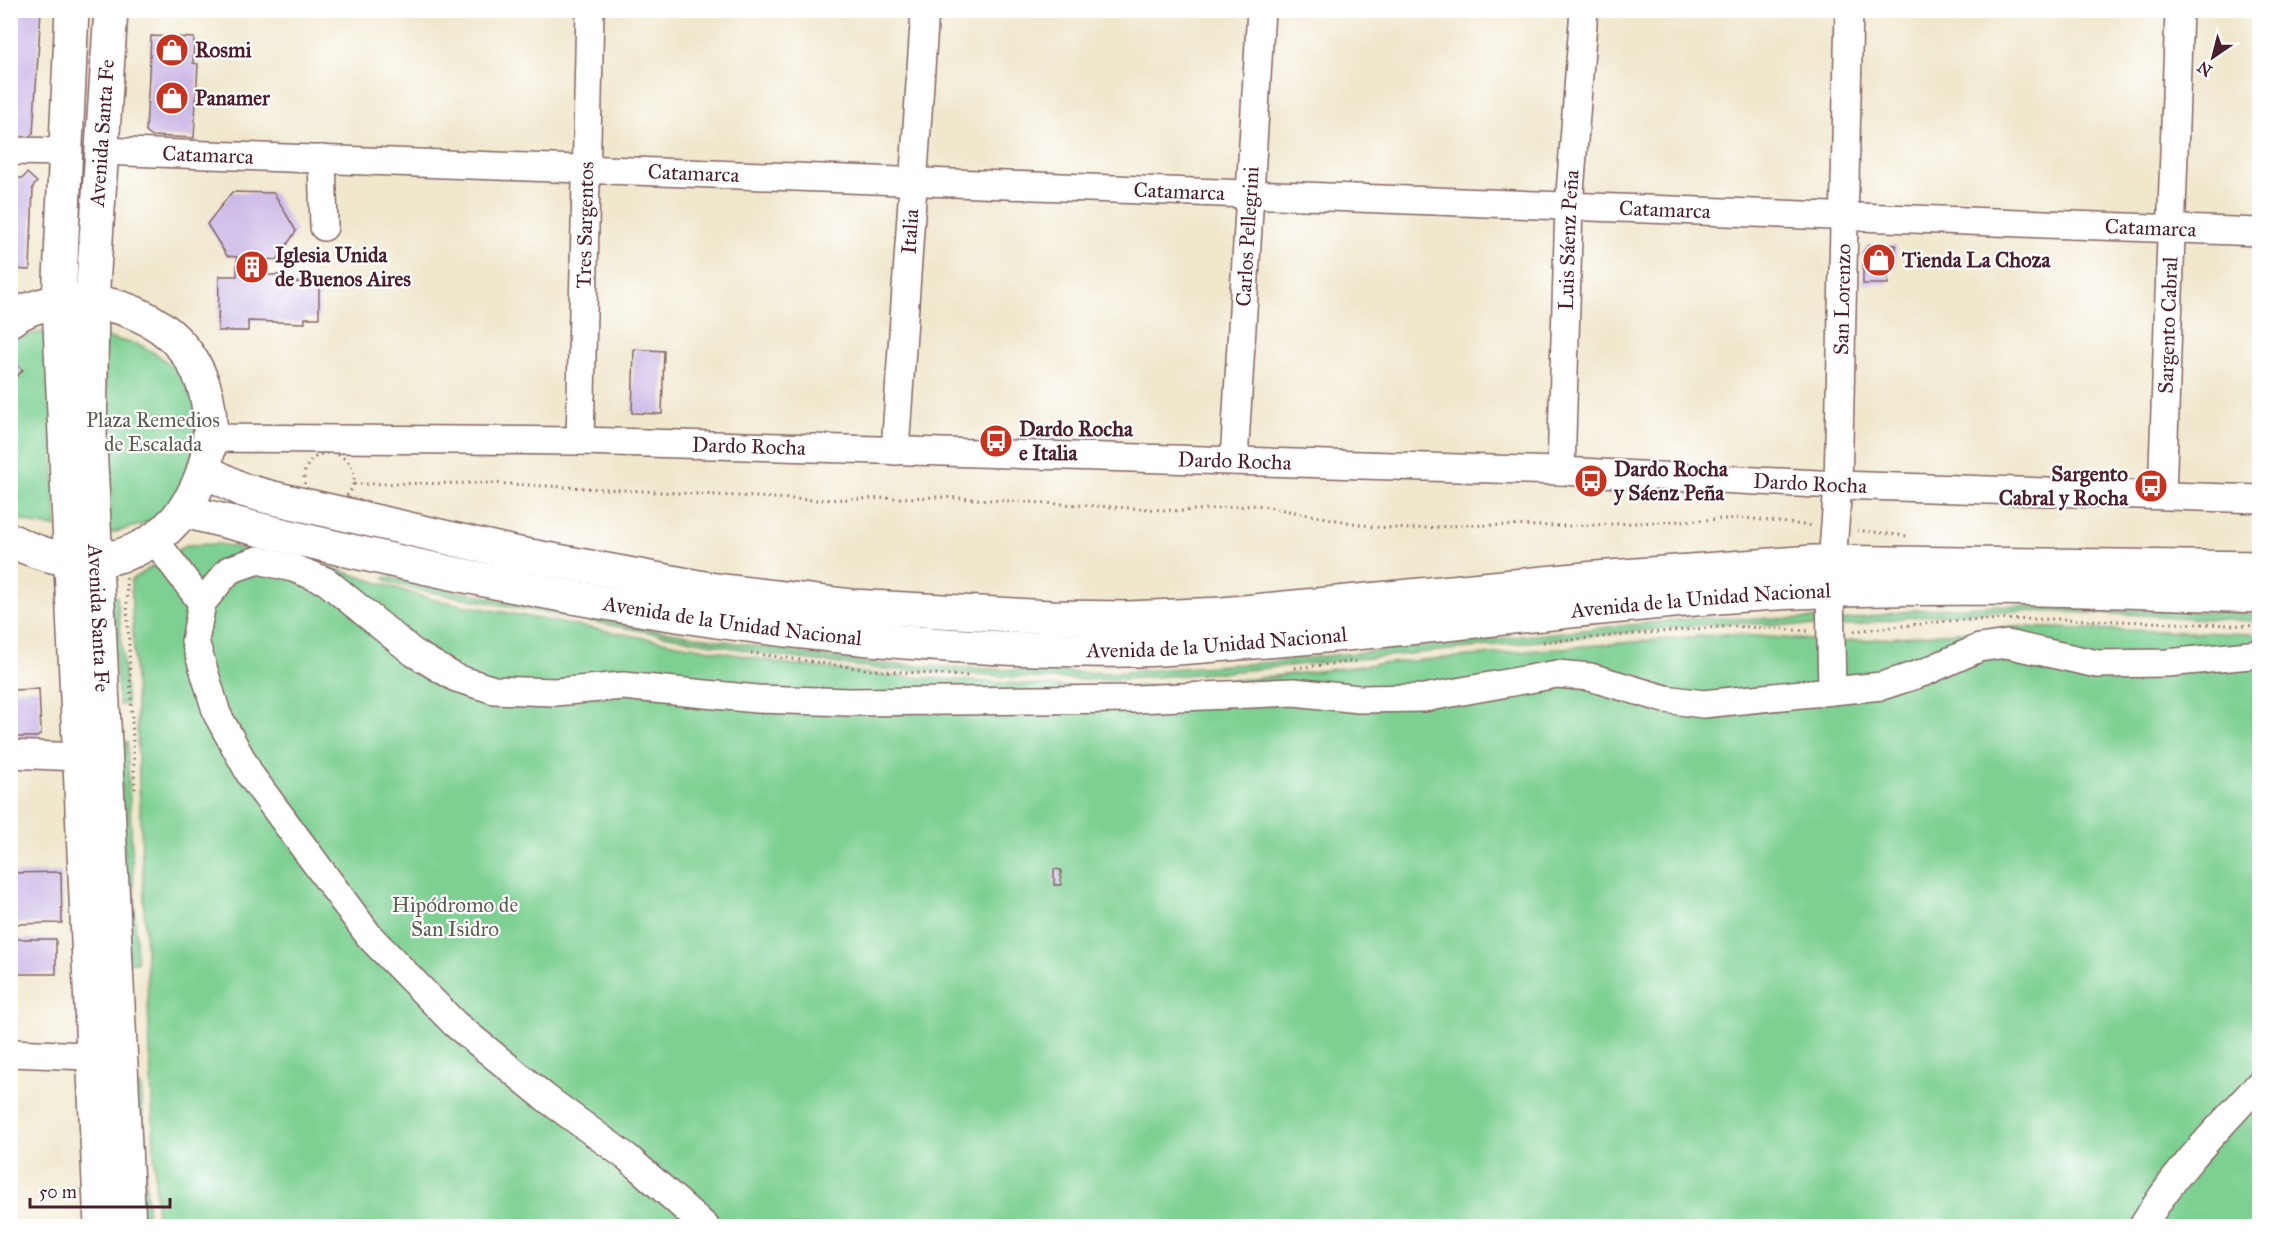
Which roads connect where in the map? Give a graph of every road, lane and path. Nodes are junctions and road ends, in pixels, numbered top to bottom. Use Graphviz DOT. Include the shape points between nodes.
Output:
graph roads {
  1 [pos="72,10"];
  2 [pos="111,10"];
  3 [pos="590,10"];
  4 [pos="925,10"];
  5 [pos="1261,10"];
  6 [pos="1584,10"];
  7 [pos="1849,10"];
  8 [pos="2179,10"];
  9 [pos="10,151"];
  10 [pos="100,151"];
  11 [pos="66,152"];
  12 [pos="322,159"];
  13 [pos="586,168"];
  14 [pos="914,180"];
  15 [pos="1250,193"];
  16 [pos="1569,206"];
  17 [pos="1844,218"];
  18 [pos="324,227"];
  19 [pos="2174,229"];
  20 [pos="2259,232"];
  21 [pos="92,301"];
  22 [pos="59,303"];
  23 [pos="10,320"];
  24 [pos="211,438"];
  25 [pos="580,441"];
  26 [pos="896,451"];
  27 [pos="1234,461"];
  28 [pos="205,471"];
  29 [pos="1562,471"];
  30 [pos="354,484"];
  31 [pos="1838,485"];
  32 [pos="2162,495"];
  33 [pos="2259,499"];
  34 [pos="184,511"];
  35 [pos="1834,528"];
  36 [pos="1919,536"];
  37 [pos="154,539"];
  38 [pos="10,540"];
  39 [pos="82,561"];
  40 [pos="2259,568"];
  41 [pos="1831,575"];
  42 [pos="2259,596"];
  43 [pos="202,603"];
  44 [pos="2259,654"];
  45 [pos="1832,691"];
  46 [pos="10,754"];
  47 [pos="78,757"];
  48 [pos="99,900"];
  49 [pos="10,1053"];
  50 [pos="107,1057"];
  51 [pos="2259,1083"];
  52 [pos="101,1227"];
  53 [pos="129,1227"];
  54 [pos="705,1227"];
  55 [pos="2143,1227"];
  1 -- 11 [label="main road, Avenida Santa Fe"];
  2 -- 10 [label="main road, Avenida Santa Fe"];
  3 -- 13 [label="street, Tres Sargentos"];
  4 -- 14 [label="street, Italia"];
  5 -- 15 [label="street, Carlos Pellegrini"];
  6 -- 16 [label="street, Luis Sáenz Peña"];
  7 -- 17 [label="street, San Lorenzo"];
  8 -- 19 [label="street, Sargento Cabral"];
  9 -- 11 [label="street"];
  10 -- 12 [label="street, Catamarca"];
  10 -- 21 [label="main road, Avenida Santa Fe"];
  11 -- 22 [label="main road, Avenida Santa Fe"];
  12 -- 13 [label="street, Catamarca"];
  12 -- 18 [label="street"];
  13 -- 14 [label="street, Catamarca"];
  13 -- 25 [label="street, Tres Sargentos"];
  14 -- 15 [label="street, Catamarca"];
  14 -- 26 [label="street, Italia"];
  15 -- 16 [label="street, Catamarca"];
  15 -- 27 [label="street, Carlos Pellegrini"];
  16 -- 17 [label="street, Catamarca"];
  16 -- 29 [label="street, Luis Sáenz Peña"];
  17 -- 19 [label="street, Catamarca"];
  17 -- 31 [label="street, San Lorenzo"];
  19 -- 20 [label="street, Catamarca"];
  19 -- 32 [label="street, Sargento Cabral"];
  21 -- 22 [label="main road"];
  21 -- 24 [label="main road" via="124,308 170,336 202,382 210,410"];
  21 -- 39 [label="main road, Avenida Santa Fe" via="90,443"];
  22 -- 23 [label="main road" via="31,309"];
  22 -- 39 [label="main road, Avenida Santa Fe"];
  24 -- 25 [label="street, Dardo Rocha"];
  24 -- 28 [label="main road"];
  25 -- 26 [label="street, Dardo Rocha"];
  26 -- 27 [label="street, Dardo Rocha"];
  27 -- 29 [label="street, Dardo Rocha"];
  28 -- 34 [label="main road"];
  28 -- 41 [label="main road, Avenida de la Unidad Nacional" via="243,490 279,500 632,576 793,600 991,614 1128,618 1223,614 1607,577"];
  29 -- 31 [label="street, Dardo Rocha"];
  30 -- 30 [label="path" via="351,492 338,502 322,502 305,486 306,470 316,457 332,453 347,461"];
  30 -- 35 [label="path" via="490,483 812,500 940,497 1182,511 1257,505 1383,528 1570,526 1746,518"];
  31 -- 32 [label="street, Dardo Rocha"];
  31 -- 35 [label="street, San Lorenzo"];
  32 -- 33 [label="street, Dardo Rocha"];
  34 -- 37 [label="main road"];
  34 -- 41 [label="main road, Avenida de la Unidad Nacional" via="509,587 624,607 789,632 1041,649 1133,650 1357,634 1739,596"];
  35 -- 36 [label="path"];
  35 -- 41 [label="street, San Lorenzo"];
  37 -- 39 [label="main road" via="128,553"];
  37 -- 43 [label="street"];
  38 -- 39 [label="main road" via="37,554"];
  39 -- 47 [label="main road, Avenida Santa Fe"];
  39 -- 48 [label="main road, Avenida Santa Fe"];
  40 -- 41 [label="main road, Avenida de la Unidad Nacional"];
  41 -- 42 [label="main road, Avenida de la Unidad Nacional" via="1941,588"];
  41 -- 45 [label="street, San Lorenzo"];
  43 -- 45 [label="street" via="229,570 258,560 293,567 326,581 414,653 456,678 494,690 555,692 623,686 757,699 849,702 1136,699 1294,692 1359,699 1425,698 1557,674 1590,677 1665,699 1703,704"];
  43 -- 54 [label="street" via="195,641 217,714 251,776 370,937 455,1024 628,1158"];
  44 -- 45 [label="street" via="2167,663 2097,664 2007,644 1979,648 1882,686"];
  46 -- 47 [label="street"];
  47 -- 48 [label="main road, Avenida Santa Fe"];
  48 -- 50 [label="main road, Avenida Santa Fe"];
  49 -- 50 [label="street"];
  50 -- 52 [label="main road, Avenida Santa Fe"];
  50 -- 53 [label="main road, Avenida Santa Fe"];
  51 -- 55 [label="street" via="2192,1157"];
}
